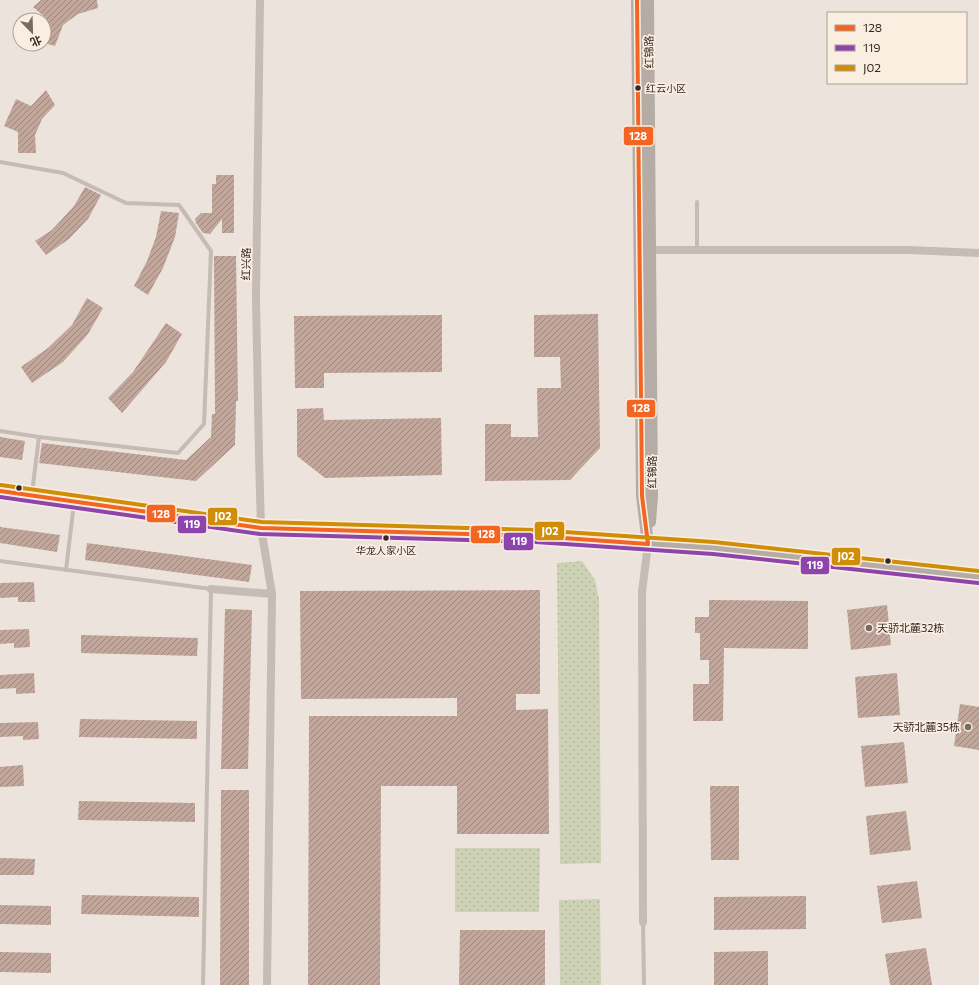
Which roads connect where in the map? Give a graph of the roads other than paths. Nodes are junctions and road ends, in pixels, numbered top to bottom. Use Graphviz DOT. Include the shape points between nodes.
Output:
graph roads {
  1 [pos="260,0"];
  2 [pos="637,0"];
  3 [pos="648,0"];
  4 [pos="0,162"];
  5 [pos="697,202"];
  6 [pos="651,250"];
  7 [pos="697,250"];
  8 [pos="979,253"];
  9 [pos="0,431"];
  10 [pos="39,437"];
  11 [pos="0,491"];
  12 [pos="31,496"];
  13 [pos="74,502"];
  14 [pos="261,528"];
  15 [pos="648,544"];
  16 [pos="0,561"];
  17 [pos="66,570"];
  18 [pos="979,578"];
  19 [pos="211,589"];
  20 [pos="272,594"];
  21 [pos="644,922"];
  22 [pos="203,985"];
  23 [pos="267,985"];
  24 [pos="644,985"];
  1 -- 14 [label="street, 红兴路" via="256,296"];
  2 -- 15 [label="street, 红锦路" via="642,496"];
  3 -- 6 [label="street, 红锦路"];
  4 -- 10 [label="lane" via="63,173 126,203 179,205 211,251 204,424 178,453"];
  5 -- 7 [label="lane"];
  6 -- 7 [label="street"];
  6 -- 15 [label="street, 红锦路" via="652,496"];
  7 -- 8 [label="street" via="909,250"];
  9 -- 10 [label="lane"];
  10 -- 12 [label="lane"];
  11 -- 12 [label="street"];
  12 -- 13 [label="street"];
  13 -- 14 [label="street"];
  13 -- 17 [label="lane"];
  14 -- 15 [label="street" via="535,536"];
  14 -- 20 [label="street, 红兴路"];
  15 -- 18 [label="street" via="744,551"];
  15 -- 21 [label="street" via="642,592"];
  16 -- 17 [label="lane"];
  17 -- 19 [label="lane"];
  19 -- 20 [label="street"];
  19 -- 22 [label="lane"];
  20 -- 23 [label="street, 红兴路"];
  21 -- 24 [label="lane"];
}
